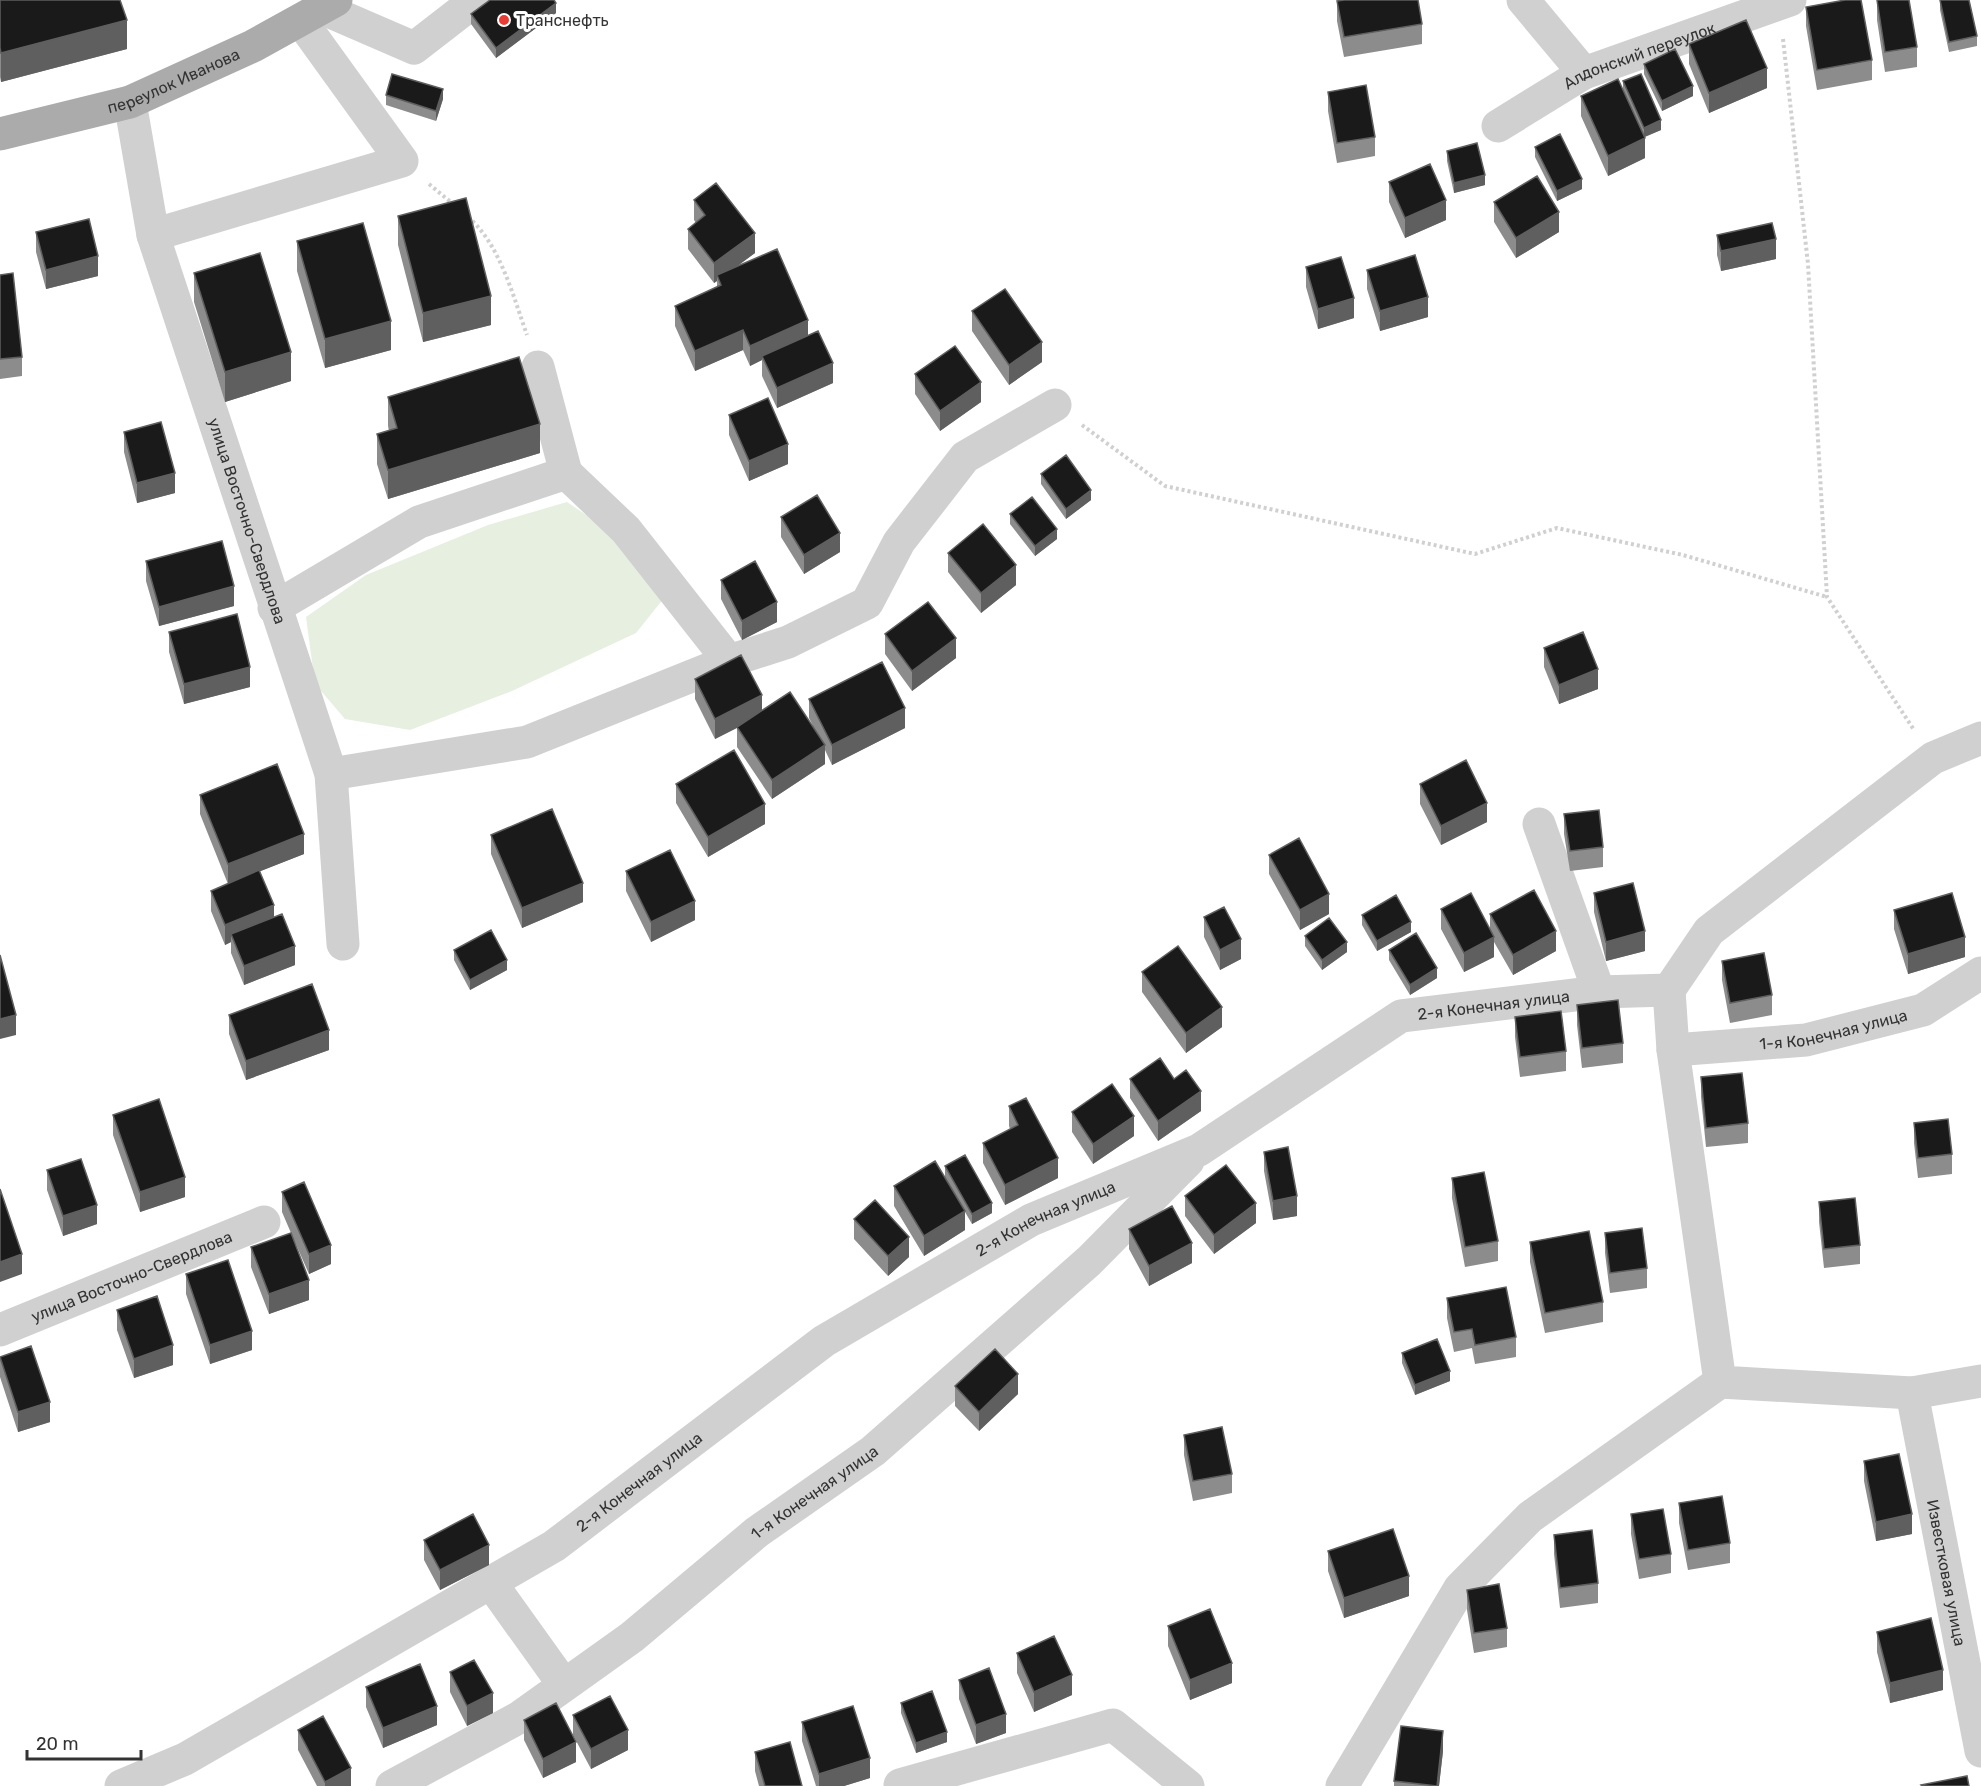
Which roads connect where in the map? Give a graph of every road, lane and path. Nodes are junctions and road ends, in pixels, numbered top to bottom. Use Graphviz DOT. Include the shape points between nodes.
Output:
graph roads {
  1 [pos="476,0"];
  2 [pos="1523,0"];
  3 [pos="1784,2"];
  4 [pos="320,7"];
  5 [pos="1584,74"];
  6 [pos="130,102"];
  7 [pos="1498,126"];
  8 [pos="0,134"];
  9 [pos="402,161"];
  10 [pos="454,205"];
  11 [pos="463,213"];
  12 [pos="153,235"];
  13 [pos="538,367"];
  14 [pos="1055,405"];
  15 [pos="566,473"];
  16 [pos="1827,597"];
  17 [pos="274,608"];
  18 [pos="729,661"];
  19 [pos="1981,738"];
  20 [pos="1932,758"];
  21 [pos="331,774"];
  22 [pos="1539,824"];
  23 [pos="343,944"];
  24 [pos="1981,973"];
  25 [pos="1669,990"];
  26 [pos="1599,992"];
  27 [pos="1673,1050"];
  28 [pos="1199,1150"];
  29 [pos="264,1222"];
  30 [pos="0,1330"];
  31 [pos="1981,1381"];
  32 [pos="1720,1382"];
  33 [pos="1912,1394"];
  34 [pos="491,1582"];
  35 [pos="564,1685"];
  36 [pos="1981,1751"];
  37 [pos="900,1785"];
  38 [pos="121,1786"];
  39 [pos="393,1786"];
  40 [pos="1188,1786"];
  41 [pos="1342,1786"];
  1 -- 4 [label="street" via="414,48"];
  2 -- 5 [label="street"];
  3 -- 5 [label="street, Алдонский переулок"];
  3 -- 16 [label="path" via="1808,264"];
  4 -- 6 [label="main road, переулок Иванова" via="253,46"];
  4 -- 9 [label="street"];
  5 -- 7 [label="street, Алдонский переулок"];
  6 -- 8 [label="main road, переулок Иванова"];
  6 -- 12 [label="street, улица Восточно-Свердлова"];
  9 -- 10 [label="path"];
  9 -- 12 [label="street"];
  11 -- 13 [label="path" via="480,227 505,276"];
  12 -- 17 [label="street, улица Восточно-Свердлова"];
  13 -- 15 [label="street"];
  14 -- 16 [label="path" via="1165,486 1475,554 1557,528 1683,555"];
  14 -- 18 [label="street" via="965,457 899,542 867,603 788,642"];
  15 -- 17 [label="street" via="419,522"];
  15 -- 18 [label="street" via="626,530"];
  16 -- 20 [label="path"];
  17 -- 21 [label="street, улица Восточно-Свердлова"];
  18 -- 21 [label="street" via="527,742"];
  19 -- 20 [label="street"];
  20 -- 25 [label="street" via="1709,931"];
  21 -- 23 [label="street, улица Восточно-Свердлова"];
  22 -- 26 [label="street"];
  24 -- 27 [label="street, 1-я Конечная улица" via="1923,1010 1806,1040"];
  25 -- 26 [label="street, 2-я Конечная улица"];
  25 -- 27 [label="street"];
  26 -- 28 [label="street, 2-я Конечная улица" via="1401,1016"];
  27 -- 32 [label="street"];
  28 -- 34 [label="street, 2-я Конечная улица" via="1031,1220 824,1341 554,1546"];
  28 -- 35 [label="street, 1-я Конечная улица" via="1089,1261 873,1451 757,1533 632,1637"];
  29 -- 30 [label="street, улица Восточно-Свердлова"];
  31 -- 33 [label="street"];
  32 -- 33 [label="street"];
  32 -- 41 [label="street" via="1530,1517 1460,1588"];
  33 -- 36 [label="street, Известковая улица"];
  34 -- 35 [label="street"];
  34 -- 38 [label="street, 2-я Конечная улица" via="185,1759"];
  35 -- 39 [label="street, 1-я Конечная улица" via="520,1717"];
  37 -- 40 [label="street" via="1113,1725"];
}
